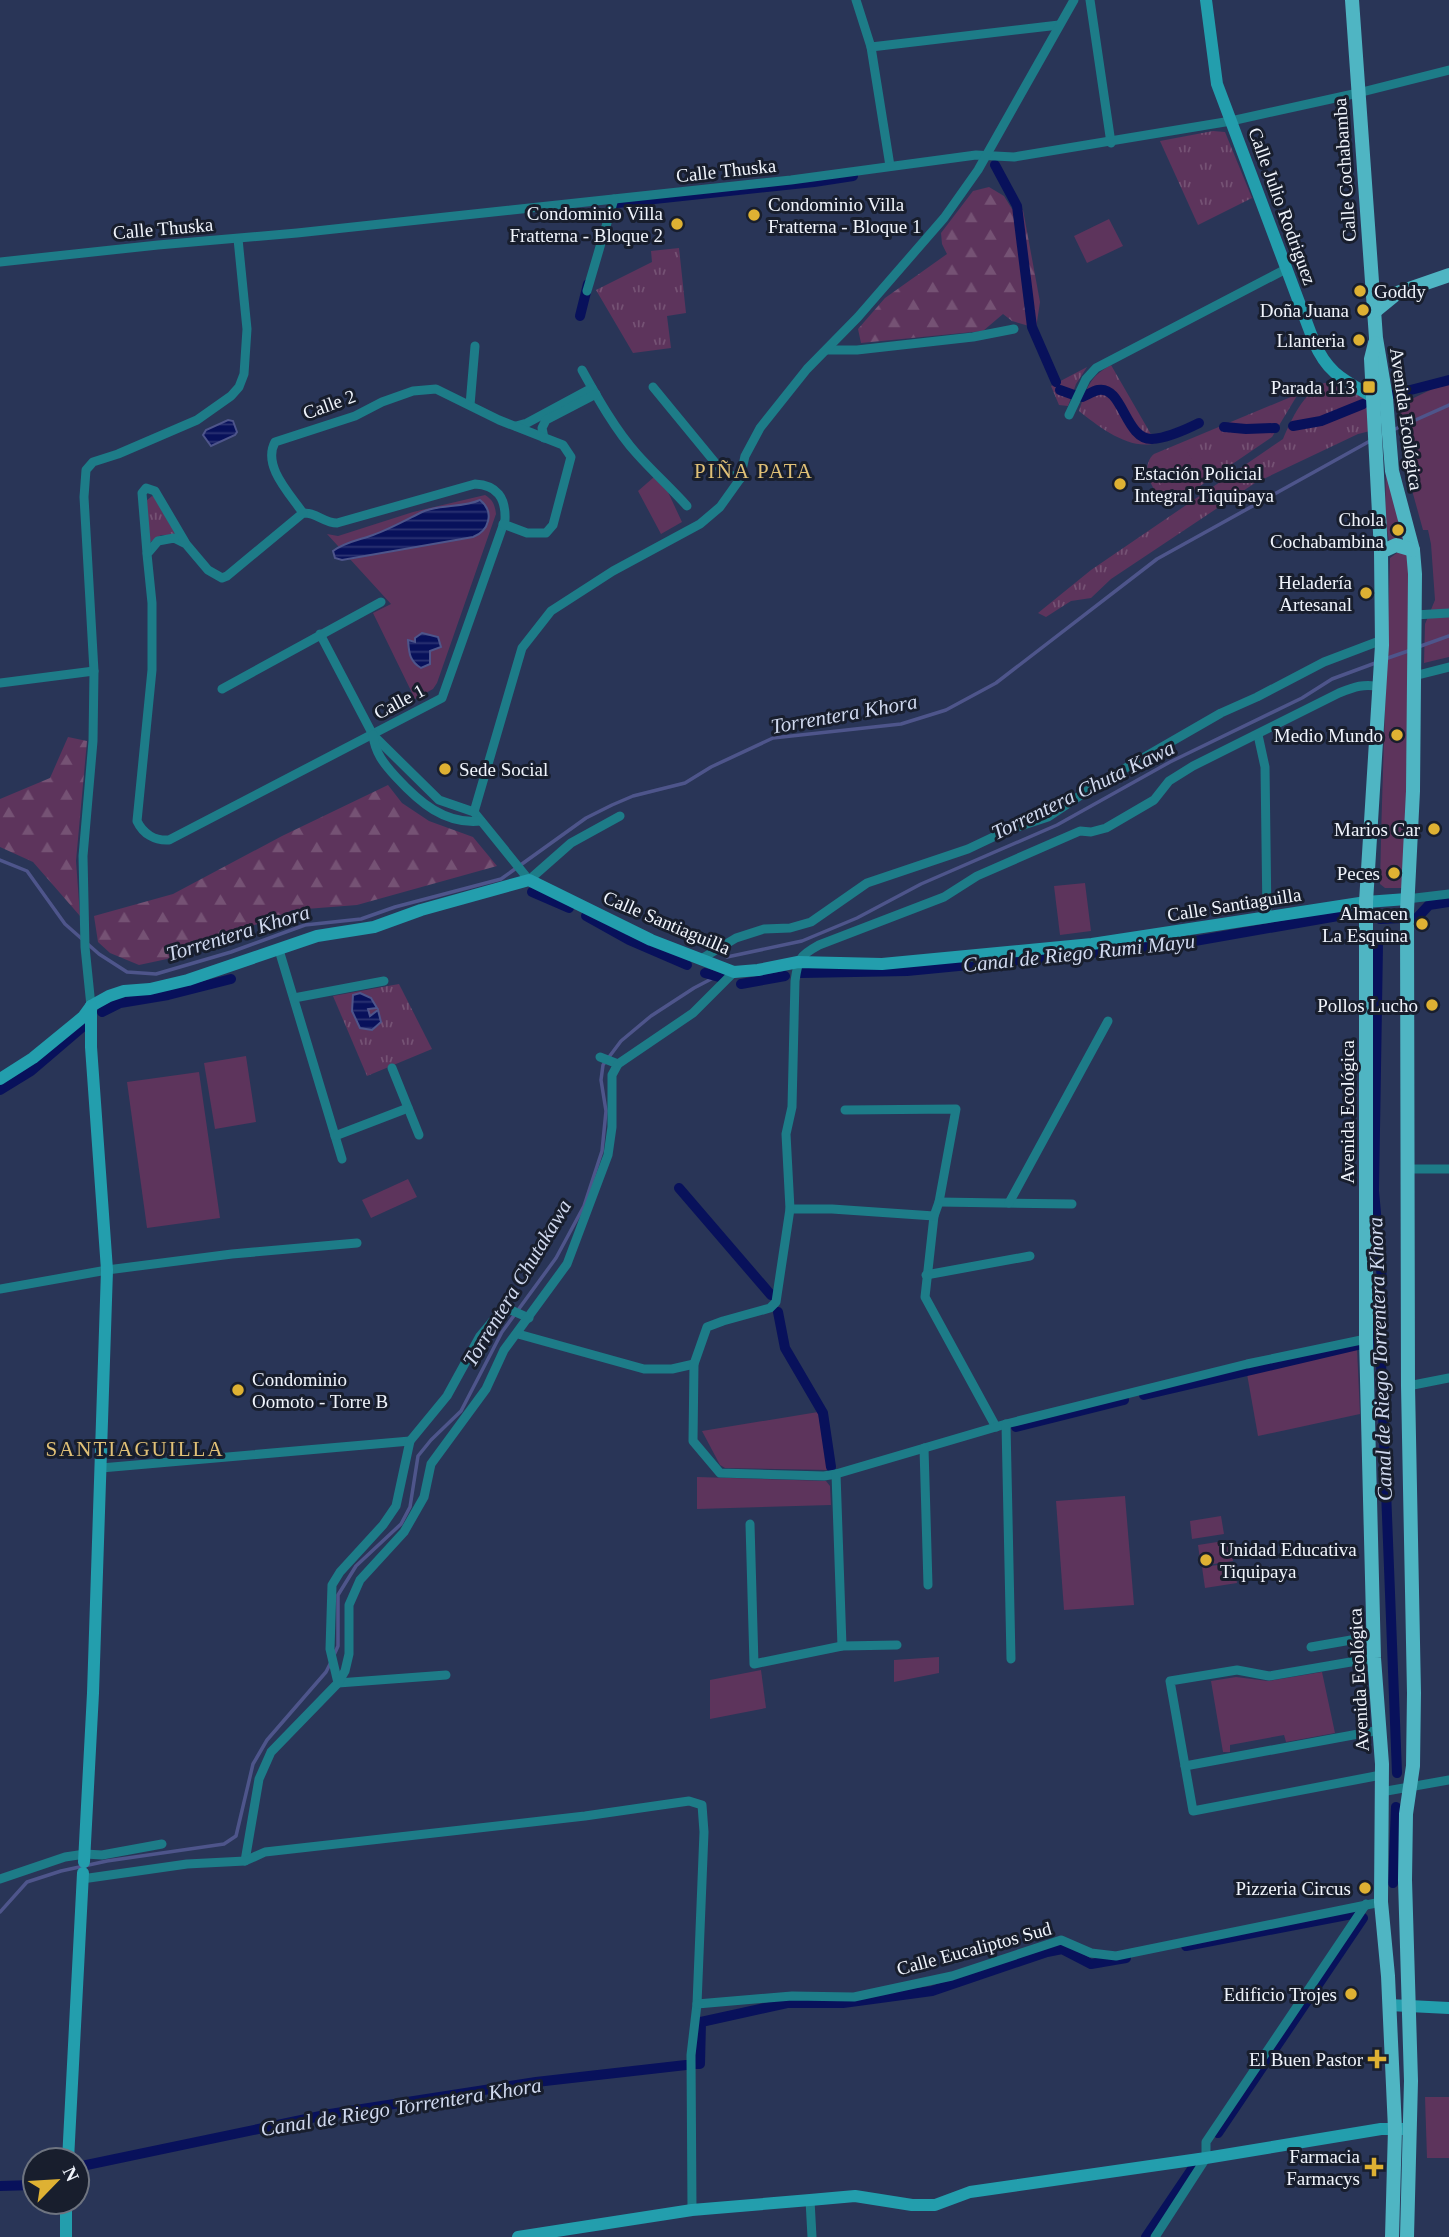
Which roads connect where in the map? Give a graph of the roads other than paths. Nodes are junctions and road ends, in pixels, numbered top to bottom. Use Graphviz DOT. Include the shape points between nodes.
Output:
graph roads {
  1 [pos="856,0"];
  2 [pos="1074,0"];
  3 [pos="1090,0"];
  4 [pos="1206,0"];
  5 [pos="1352,0"];
  6 [pos="1059,25"];
  7 [pos="871,47"];
  8 [pos="1449,70"];
  9 [pos="1358,93"];
  10 [pos="1231,121"];
  11 [pos="1111,142"];
  12 [pos="988,156"];
  13 [pos="890,166"];
  14 [pos="614,199"];
  15 [pos="238,239"];
  16 [pos="0,262"];
  17 [pos="1286,268"];
  18 [pos="1449,275"];
  19 [pos="587,291"];
  20 [pos="1375,311"];
  21 [pos="1014,329"];
  22 [pos="1376,338"];
  23 [pos="475,346"];
  24 [pos="827,350"];
  25 [pos="582,370"];
  26 [pos="653,387"];
  27 [pos="594,391"];
  28 [pos="1373,397"];
  29 [pos="470,405"];
  30 [pos="1069,415"];
  31 [pos="1387,416"];
  32 [pos="514,426"];
  33 [pos="544,438"];
  34 [pos="740,479"];
  35 [pos="687,506"];
  36 [pos="303,513"];
  37 [pos="503,524"];
  38 [pos="186,544"];
  39 [pos="1413,550"];
  40 [pos="1381,552"];
  41 [pos="147,554"];
  42 [pos="381,602"];
  43 [pos="1449,612"];
  44 [pos="1415,615"];
  45 [pos="320,634"];
  46 [pos="1382,642"];
  47 [pos="1449,667"];
  48 [pos="1415,670"];
  49 [pos="94,671"];
  50 [pos="0,683"];
  51 [pos="1381,683"];
  52 [pos="222,689"];
  53 [pos="373,735"];
  54 [pos="1258,735"];
  55 [pos="403,766"];
  56 [pos="394,774"];
  57 [pos="474,812"];
  58 [pos="620,816"];
  59 [pos="481,821"];
  60 [pos="526,878"];
  61 [pos="1449,894"];
  62 [pos="1407,899"];
  63 [pos="1366,902"];
  64 [pos="1268,918"];
  65 [pos="279,950"];
  66 [pos="703,960"];
  67 [pos="798,962"];
  68 [pos="728,970"];
  69 [pos="384,981"];
  70 [pos="294,998"];
  71 [pos="91,1006"];
  72 [pos="1108,1021"];
  73 [pos="393,1068"];
  74 [pos="0,1079"];
  75 [pos="408,1108"];
  76 [pos="845,1110"];
  77 [pos="419,1135"];
  78 [pos="335,1136"];
  79 [pos="342,1159"];
  80 [pos="1406,1169"];
  81 [pos="1449,1169"];
  82 [pos="939,1202"];
  83 [pos="1009,1203"];
  84 [pos="1072,1204"];
  85 [pos="790,1209"];
  86 [pos="934,1216"];
  87 [pos="357,1243"];
  88 [pos="1030,1256"];
  89 [pos="107,1270"];
  90 [pos="926,1275"];
  91 [pos="0,1289"];
  92 [pos="528,1318"];
  93 [pos="518,1334"];
  94 [pos="1366,1339"];
  95 [pos="694,1364"];
  96 [pos="1449,1378"];
  97 [pos="1408,1386"];
  98 [pos="1006,1424"];
  99 [pos="996,1427"];
  100 [pos="410,1441"];
  101 [pos="924,1448"];
  102 [pos="102,1468"];
  103 [pos="836,1474"];
  104 [pos="750,1524"];
  105 [pos="928,1585"];
  106 [pos="1374,1636"];
  107 [pos="897,1645"];
  108 [pos="842,1646"];
  109 [pos="1311,1647"];
  110 [pos="1374,1658"];
  111 [pos="1011,1659"];
  112 [pos="446,1675"];
  113 [pos="338,1683"];
  114 [pos="1380,1730"];
  115 [pos="1185,1766"];
  116 [pos="1381,1775"];
  117 [pos="1449,1780"];
  118 [pos="1411,1785"];
  119 [pos="1381,1792"];
  120 [pos="162,1844"];
  121 [pos="245,1861"];
  122 [pos="83,1867"];
  123 [pos="0,1879"];
  124 [pos="1373,1903"];
  125 [pos="696,2004"];
  126 [pos="1409,2004"];
  127 [pos="1389,2005"];
  128 [pos="1449,2008"];
  129 [pos="1395,2129"];
  130 [pos="1411,2129"];
  131 [pos="69,2146"];
  132 [pos="1206,2158"];
  133 [pos="810,2200"];
  134 [pos="692,2210"];
  135 [pos="66,2216"];
  136 [pos="554,2235"];
  137 [pos="65,2237"];
  138 [pos="518,2237"];
  139 [pos="812,2237"];
  140 [pos="1155,2237"];
  141 [pos="1392,2237"];
  142 [pos="1407,2237"];
  1 -- 7 [label="street"];
  2 -- 6 [label="street"];
  3 -- 11 [label="street"];
  4 -- 10 [label="street, Calle Julio Rodriguez" via="1217,84"];
  5 -- 9 [label="main road, Calle Cochabamba"];
  6 -- 7 [label="street"];
  6 -- 12 [label="street"];
  7 -- 13 [label="street"];
  8 -- 9 [label="street, Calle Thuska"];
  9 -- 10 [label="street, Calle Thuska"];
  9 -- 20 [label="main road, Calle Cochabamba"];
  10 -- 11 [label="street, Calle Thuska"];
  10 -- 17 [label="street, Calle Julio Rodriguez"];
  11 -- 12 [label="street, Calle Thuska" via="1014,157"];
  12 -- 13 [label="street, Calle Thuska"];
  12 -- 24 [label="street" via="944,218"];
  13 -- 14 [label="street, Calle Thuska"];
  14 -- 15 [label="street, Calle Thuska"];
  14 -- 19 [label="street"];
  15 -- 16 [label="street, Calle Thuska"];
  15 -- 49 [label="street" via="247,329 239,387 197,420 93,462 86,470"];
  17 -- 28 [label="street, Calle Julio Rodriguez" via="1322,360 1342,380"];
  17 -- 30 [label="street" via="1096,368"];
  18 -- 20 [label="main road" via="1397,293"];
  20 -- 22 [label="main road, Calle Cochabamba"];
  21 -- 24 [label="street" via="857,351"];
  22 -- 28 [label="main road, Avenida Ecológica" via="1371,359"];
  22 -- 31 [label="main road, Avenida Ecológica"];
  23 -- 29 [label="street"];
  24 -- 34 [label="street" via="760,428 745,456"];
  25 -- 27 [label="street"];
  26 -- 34 [label="street" via="722,471"];
  27 -- 32 [label="street"];
  27 -- 33 [label="street" via="545,420"];
  27 -- 35 [label="street" via="636,453"];
  28 -- 31 [label="main road"];
  28 -- 40 [label="main road, Avenida Ecológica"];
  29 -- 32 [label="street, Calle 2"];
  29 -- 36 [label="street, Calle 2" via="436,389 423,389 275,442 272,462"];
  31 -- 39 [label="main road, Avenida Ecológica" via="1395,485"];
  32 -- 33 [label="street, Calle 2"];
  33 -- 37 [label="street, Calle 2" via="563,445 571,457 553,525 538,534"];
  34 -- 57 [label="street" via="720,507 700,524 551,611 522,648"];
  36 -- 37 [label="street, Calle 1" via="337,523 486,484 503,499"];
  36 -- 38 [label="street, Calle 1" via="222,579"];
  37 -- 53 [label="street, Calle 1" via="445,694"];
  38 -- 41 [label="street" via="167,538"];
  38 -- 41 [label="street, Calle 1" via="155,491 146,488 142,493"];
  39 -- 40 [label="main road" via="1396,545"];
  39 -- 44 [label="main road, Avenida Ecológica"];
  40 -- 46 [label="main road, Avenida Ecológica"];
  41 -- 53 [label="street, Calle 1" via="152,670 137,821 141,830 161,841 169,840"];
  42 -- 45 [label="street"];
  43 -- 44 [label="street"];
  44 -- 48 [label="main road, Avenida Ecológica"];
  45 -- 52 [label="street"];
  45 -- 53 [label="street"];
  46 -- 51 [label="main road, Avenida Ecológica"];
  46 -- 66 [label="street" via="1324,662 1221,713 1048,817 867,883 811,922 736,938"];
  47 -- 48 [label="street"];
  48 -- 62 [label="main road, Avenida Ecológica"];
  49 -- 50 [label="street"];
  49 -- 71 [label="street" via="83,856"];
  51 -- 54 [label="street" via="1359,685"];
  51 -- 63 [label="main road, Avenida Ecológica"];
  53 -- 55 [label="street"];
  53 -- 56 [label="street" via="377,754"];
  54 -- 64 [label="street" via="1265,766"];
  54 -- 67 [label="street" via="1193,766 1169,781 1154,800 1106,828 1080,831 1030,851 944,897 818,945 802,954"];
  55 -- 56 [label="street"];
  55 -- 57 [label="street" via="439,800"];
  56 -- 59 [label="street" via="425,806 468,822"];
  57 -- 59 [label="street"];
  58 -- 60 [label="street" via="570,843"];
  59 -- 60 [label="street"];
  60 -- 65 [label="street" via="374,927 317,936"];
  60 -- 66 [label="street, Calle Santiaguilla" via="651,940"];
  61 -- 62 [label="street"];
  62 -- 63 [label="street, Calle Santiaguilla"];
  62 -- 80 [label="main road, Avenida Ecológica"];
  63 -- 64 [label="street, Calle Santiaguilla"];
  63 -- 94 [label="main road, Avenida Ecológica"];
  64 -- 67 [label="street, Calle Santiaguilla" via="1092,944 882,964"];
  65 -- 70 [label="street"];
  65 -- 71 [label="street" via="188,981 109,996"];
  66 -- 68 [label="street, Calle Santiaguilla"];
  67 -- 68 [label="street, Calle Santiaguilla"];
  67 -- 85 [label="street" via="792,1107 786,1135"];
  68 -- 92 [label="street" via="693,1013 609,1060 612,1127 608,1154 567,1264"];
  69 -- 70 [label="street"];
  70 -- 78 [label="street"];
  71 -- 74 [label="street" via="33,1058"];
  71 -- 89 [label="street"];
  72 -- 83 [label="street"];
  73 -- 75 [label="street"];
  75 -- 77 [label="street"];
  75 -- 78 [label="street"];
  76 -- 82 [label="street" via="957,1109"];
  78 -- 79 [label="street"];
  80 -- 81 [label="street"];
  80 -- 97 [label="main road, Avenida Ecológica"];
  82 -- 83 [label="street"];
  82 -- 86 [label="street"];
  83 -- 84 [label="street"];
  85 -- 86 [label="street"];
  85 -- 95 [label="street" via="776,1302 770,1308 707,1327"];
  86 -- 90 [label="street"];
  87 -- 89 [label="street"];
  88 -- 90 [label="street"];
  89 -- 91 [label="street"];
  89 -- 102 [label="street"];
  90 -- 99 [label="street" via="925,1297"];
  92 -- 93 [label="street"];
  92 -- 100 [label="street" via="504,1307 480,1336 447,1396"];
  93 -- 95 [label="street" via="643,1369"];
  93 -- 113 [label="street" via="504,1350 486,1389 431,1464 424,1497 404,1532 360,1580 349,1605 349,1654"];
  94 -- 98 [label="street"];
  94 -- 106 [label="main road, Avenida Ecológica"];
  95 -- 103 [label="street" via="692,1441 720,1473"];
  96 -- 97 [label="street"];
  97 -- 118 [label="main road, Avenida Ecológica" via="1414,1693"];
  98 -- 99 [label="street"];
  98 -- 111 [label="street"];
  99 -- 101 [label="street"];
  100 -- 102 [label="street"];
  100 -- 113 [label="street" via="396,1506 332,1586 330,1649"];
  101 -- 103 [label="street"];
  101 -- 105 [label="street"];
  102 -- 122 [label="street"];
  103 -- 108 [label="street"];
  104 -- 108 [label="street" via="754,1664"];
  106 -- 109 [label="street"];
  106 -- 110 [label="main road, Avenida Ecológica"];
  107 -- 108 [label="street"];
  110 -- 114 [label="main road, Avenida Ecológica"];
  110 -- 115 [label="street" via="1269,1676 1237,1670 1170,1681"];
  112 -- 113 [label="street"];
  113 -- 121 [label="street" via="271,1752 259,1779"];
  114 -- 115 [label="street"];
  114 -- 116 [label="main road, Avenida Ecológica"];
  115 -- 116 [label="street" via="1193,1811"];
  116 -- 119 [label="main road, Avenida Ecológica"];
  117 -- 118 [label="street"];
  118 -- 119 [label="street"];
  118 -- 126 [label="main road, Avenida Ecológica" via="1405,1880"];
  119 -- 124 [label="main road, Avenida Ecológica"];
  120 -- 122 [label="street" via="102,1855"];
  121 -- 122 [label="street"];
  121 -- 125 [label="street" via="265,1852 689,1801 702,1805"];
  122 -- 123 [label="street" via="65,1857"];
  122 -- 131 [label="street"];
  124 -- 125 [label="street, Calle Eucaliptos Sud" via="1116,1956 1091,1953 1061,1940 952,1976 854,1997 793,1996"];
  124 -- 127 [label="main road, Avenida Ecológica"];
  124 -- 132 [label="street" via="1206,2142"];
  125 -- 134 [label="street" via="691,2055"];
  126 -- 127 [label="street"];
  126 -- 128 [label="street"];
  126 -- 130 [label="main road, Avenida Ecológica"];
  127 -- 129 [label="main road, Avenida Ecológica"];
  129 -- 130 [label="street"];
  129 -- 132 [label="street"];
  129 -- 141 [label="main road, Avenida Ecológica"];
  130 -- 142 [label="main road, Avenida Ecológica"];
  132 -- 133 [label="street" via="970,2192 935,2205 855,2196"];
  132 -- 140 [label="street"];
  133 -- 134 [label="street"];
  133 -- 139 [label="street"];
  134 -- 136 [label="street"];
  135 -- 137 [label="street"];
  136 -- 138 [label="street"];
}
